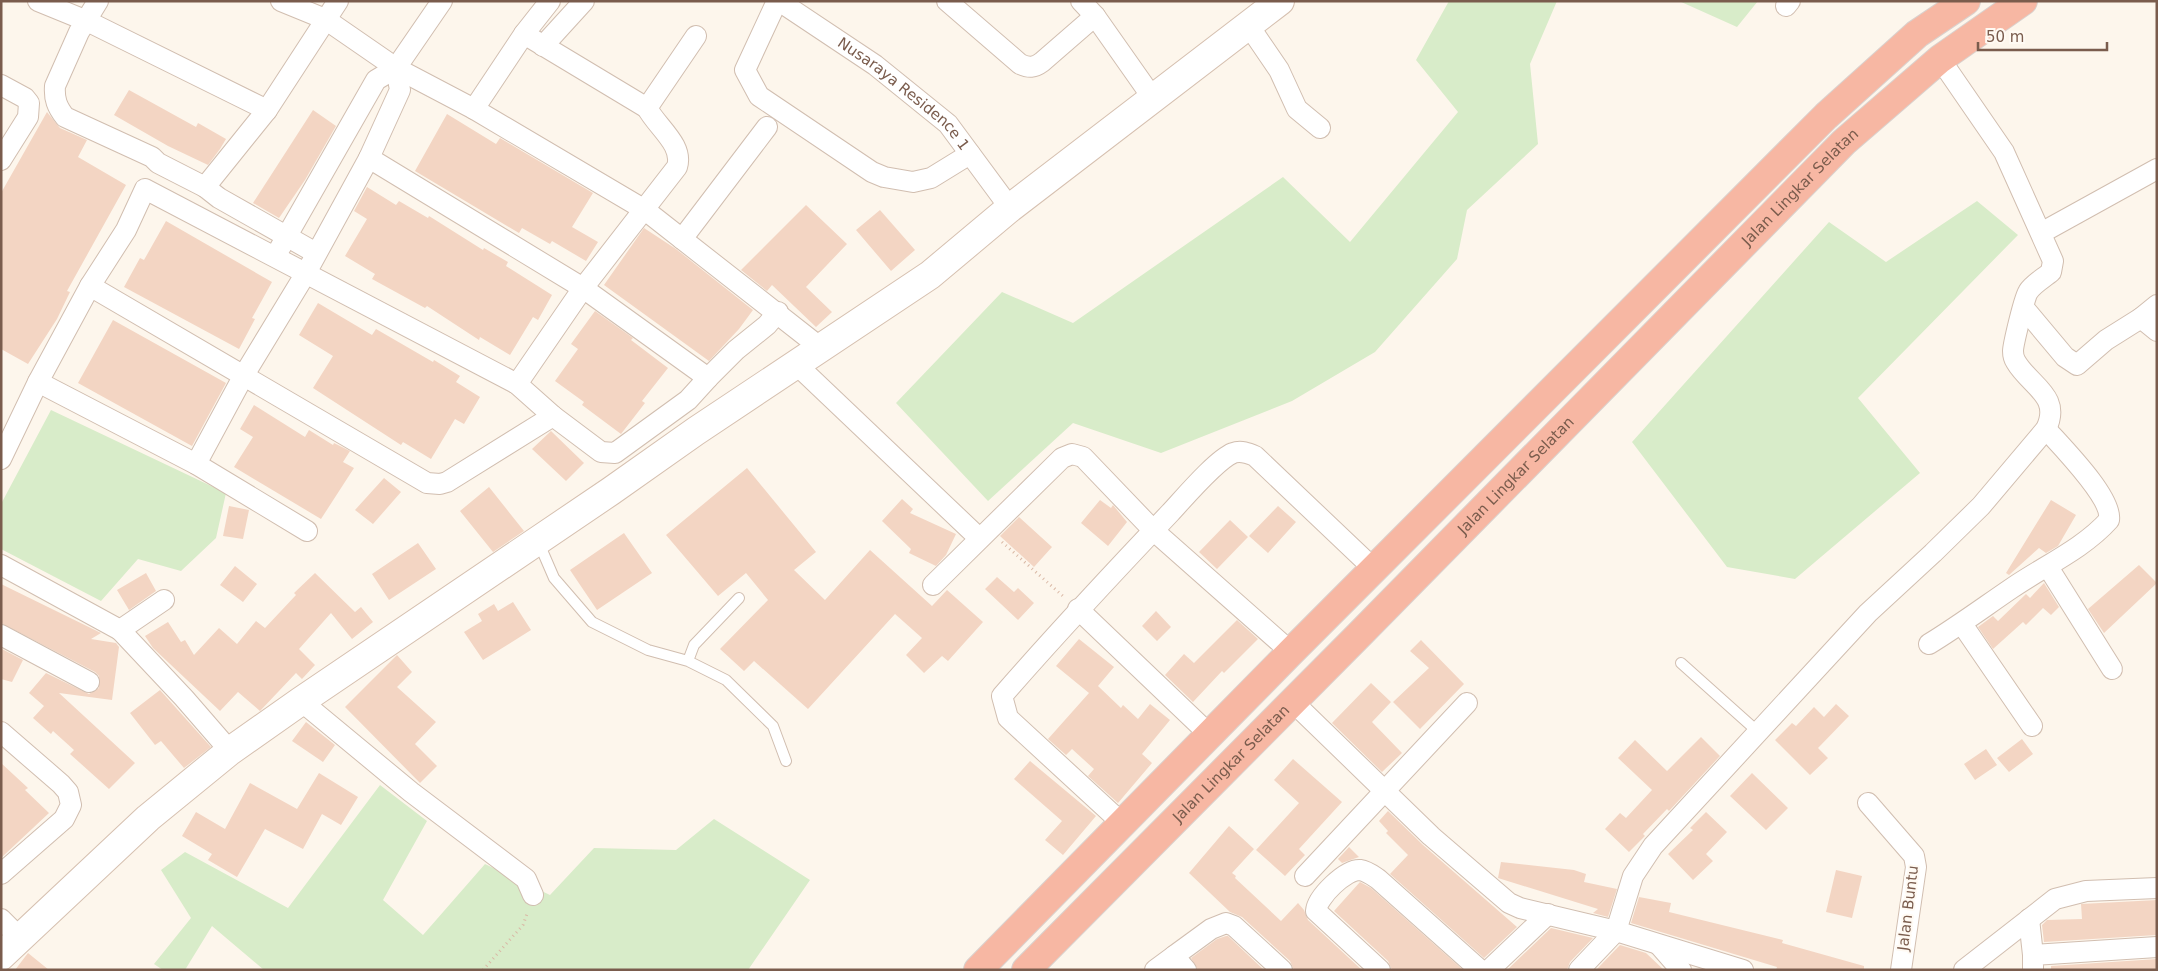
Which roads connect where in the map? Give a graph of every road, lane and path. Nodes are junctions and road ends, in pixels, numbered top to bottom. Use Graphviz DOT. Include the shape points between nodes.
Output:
graph roads {
  1 [pos="38,1"];
  2 [pos="98,1"];
  3 [pos="338,1"];
  4 [pos="442,1"];
  5 [pos="550,1"];
  6 [pos="584,1"];
  7 [pos="778,1"];
  8 [pos="1280,1"];
  9 [pos="1966,1"];
  10 [pos="2023,1"];
  11 [pos="287,2"];
  12 [pos="953,3"];
  13 [pos="1088,6"];
  14 [pos="325,19"];
  15 [pos="87,21"];
  16 [pos="1248,26"];
  17 [pos="524,34"];
  18 [pos="696,36"];
  19 [pos="543,46"];
  20 [pos="1940,59"];
  21 [pos="396,68"];
  22 [pos="1,85"];
  23 [pos="1152,97"];
  24 [pos="647,108"];
  25 [pos="474,109"];
  26 [pos="267,110"];
  27 [pos="768,127"];
  28 [pos="1320,128"];
  29 [pos="970,154"];
  30 [pos="369,158"];
  31 [pos="1,160"];
  32 [pos="158,163"];
  33 [pos="2157,169"];
  34 [pos="321,178"];
  35 [pos="205,187"];
  36 [pos="145,189"];
  37 [pos="351,191"];
  38 [pos="1010,208"];
  39 [pos="645,210"];
  40 [pos="2042,233"];
  41 [pos="287,237"];
  42 [pos="682,239"];
  43 [pos="316,254"];
  44 [pos="276,257"];
  45 [pos="306,274"];
  46 [pos="90,286"];
  47 [pos="583,288"];
  48 [pos="2157,305"];
  49 [pos="2024,308"];
  50 [pos="778,312"];
  51 [pos="2141,318"];
  52 [pos="2157,331"];
  53 [pos="821,348"];
  54 [pos="797,365"];
  55 [pos="244,375"];
  56 [pos="708,378"];
  57 [pos="38,382"];
  58 [pos="516,384"];
  59 [pos="553,416"];
  60 [pos="2046,429"];
  61 [pos="1,459"];
  62 [pos="196,464"];
  63 [pos="1153,530"];
  64 [pos="307,531"];
  65 [pos="984,534"];
  66 [pos="538,540"];
  67 [pos="1,565"];
  68 [pos="2048,566"];
  69 [pos="1375,570"];
  70 [pos="933,585"];
  71 [pos="738,598"];
  72 [pos="164,600"];
  73 [pos="1078,609"];
  74 [pos="1331,614"];
  75 [pos="1962,624"];
  76 [pos="120,630"];
  77 [pos="1,635"];
  78 [pos="1358,636"];
  79 [pos="1929,644"];
  80 [pos="1291,652"];
  81 [pos="688,661"];
  82 [pos="1681,663"];
  83 [pos="2112,669"];
  84 [pos="89,682"];
  85 [pos="300,701"];
  86 [pos="1292,701"];
  87 [pos="1467,703"];
  88 [pos="2032,726"];
  89 [pos="1758,731"];
  90 [pos="1,732"];
  91 [pos="1210,734"];
  92 [pos="230,751"];
  93 [pos="786,761"];
  94 [pos="1384,790"];
  95 [pos="1868,803"];
  96 [pos="1124,824"];
  97 [pos="1,874"];
  98 [pos="1305,876"];
  99 [pos="2157,888"];
  100 [pos="533,895"];
  101 [pos="1548,914"];
  102 [pos="2029,918"];
  103 [pos="1,919"];
  104 [pos="523,924"];
  105 [pos="1616,931"];
  106 [pos="1660,945"];
  107 [pos="2157,946"];
  108 [pos="11,947"];
  109 [pos="1180,963"];
  110 [pos="2033,963"];
  111 [pos="483,970"];
  112 [pos="978,970"];
  113 [pos="1026,970"];
  114 [pos="1156,970"];
  115 [pos="1282,970"];
  116 [pos="1380,970"];
  117 [pos="1480,970"];
  118 [pos="1489,970"];
  119 [pos="1579,970"];
  120 [pos="1681,970"];
  121 [pos="1744,970"];
  122 [pos="1901,970"];
  123 [pos="1964,970"];
  1 -- 15 [label="street"];
  2 -- 15 [label="street"];
  3 -- 14 [label="street"];
  4 -- 21 [label="street"];
  5 -- 17 [label="street"];
  6 -- 19 [label="street"];
  7 -- 29 [label="street, Nusaraya Residence 1" via="875,65 948,124"];
  7 -- 29 [label="street" via="745,70 759,96 872,172 895,181 931,178"];
  8 -- 16 [label="street"];
  9 -- 69 [label="highway" via="1917,34 1826,116"];
  10 -- 20 [label="highway, Jalan Lingkar Selatan"];
  11 -- 14 [label="street"];
  12 -- 13 [label="street" via="1026,67 1042,62"];
  13 -- 23 [label="street"];
  14 -- 21 [label="street"];
  14 -- 26 [label="street"];
  15 -- 26 [label="street"];
  15 -- 32 [label="street" via="55,86 58,109 65,117 152,157"];
  16 -- 23 [label="street"];
  16 -- 28 [label="street" via="1279,70 1297,109"];
  17 -- 19 [label="street"];
  17 -- 25 [label="street"];
  18 -- 24 [label="street"];
  19 -- 24 [label="street"];
  20 -- 40 [label="street" via="2004,152"];
  20 -- 78 [label="highway, Jalan Lingkar Selatan" via="1844,142"];
  21 -- 25 [label="street"];
  21 -- 30 [label="street" via="400,90"];
  21 -- 34 [label="street" via="376,80"];
  22 -- 31 [label="street" via="25,98 30,110"];
  23 -- 38 [label="street"];
  24 -- 39 [label="street" via="677,148 679,159 677,167"];
  25 -- 39 [label="street"];
  26 -- 35 [label="street"];
  27 -- 42 [label="street"];
  29 -- 38 [label="street, Nusaraya Residence 1"];
  30 -- 37 [label="street"];
  30 -- 47 [label="street"];
  32 -- 35 [label="street"];
  32 -- 36 [label="street"];
  33 -- 40 [label="street"];
  34 -- 37 [label="street"];
  34 -- 41 [label="street"];
  35 -- 41 [label="street"];
  36 -- 44 [label="street"];
  36 -- 46 [label="street" via="126,230"];
  37 -- 43 [label="street"];
  38 -- 53 [label="street" via="930,275"];
  39 -- 42 [label="street"];
  39 -- 47 [label="street"];
  40 -- 49 [label="street" via="2053,267 2028,290"];
  41 -- 43 [label="street"];
  41 -- 44 [label="street"];
  42 -- 50 [label="street"];
  43 -- 45 [label="street"];
  44 -- 45 [label="street"];
  45 -- 55 [label="street"];
  45 -- 58 [label="street"];
  46 -- 55 [label="street"];
  46 -- 57 [label="street"];
  47 -- 56 [label="street"];
  47 -- 58 [label="street"];
  48 -- 51 [label="street"];
  49 -- 51 [label="street" via="2065,357 2077,364 2106,340"];
  49 -- 60 [label="street" via="2014,357 2047,398 2051,419"];
  50 -- 53 [label="street"];
  50 -- 56 [label="street"];
  51 -- 52 [label="street"];
  53 -- 54 [label="street"];
  54 -- 65 [label="street"];
  54 -- 66 [label="street"];
  55 -- 59 [label="street" via="434,485 446,482"];
  55 -- 62 [label="street"];
  56 -- 59 [label="street" via="688,400 615,453 601,452"];
  57 -- 61 [label="street"];
  57 -- 62 [label="street"];
  58 -- 59 [label="street"];
  60 -- 68 [label="street" via="2096,488 2110,514 2105,525"];
  60 -- 89 [label="street" via="1981,506 1868,613"];
  62 -- 64 [label="street"];
  63 -- 65 [label="street" via="1083,457 1072,454 1062,458"];
  63 -- 69 [label="street" via="1225,458 1241,451 1255,456"];
  63 -- 73 [label="street"];
  63 -- 80 [label="street"];
  65 -- 70 [label="street"];
  65 -- 73 [label="path"];
  66 -- 81 [label="lane" via="554,578 592,622 648,650"];
  66 -- 85 [label="street"];
  67 -- 76 [label="street"];
  68 -- 75 [label="street"];
  68 -- 83 [label="street"];
  69 -- 74 [label="highway"];
  71 -- 81 [label="lane" via="694,646"];
  72 -- 76 [label="street"];
  73 -- 91 [label="street"];
  73 -- 96 [label="street" via="1002,696 1008,718"];
  74 -- 78 [label="highway"];
  74 -- 80 [label="highway"];
  75 -- 79 [label="street"];
  75 -- 88 [label="street"];
  76 -- 92 [label="street"];
  77 -- 84 [label="street"];
  78 -- 86 [label="highway, Jalan Lingkar Selatan"];
  80 -- 91 [label="highway"];
  81 -- 93 [label="lane" via="726,680 759,710 773,726"];
  82 -- 89 [label="lane"];
  85 -- 92 [label="street"];
  85 -- 100 [label="street" via="411,792 526,879"];
  86 -- 94 [label="street"];
  86 -- 113 [label="highway, Jalan Lingkar Selatan"];
  87 -- 94 [label="street"];
  89 -- 105 [label="street" via="1653,846 1633,876"];
  90 -- 97 [label="street" via="61,784 68,792 71,805 64,819"];
  91 -- 96 [label="highway"];
  92 -- 108 [label="street" via="148,818"];
  94 -- 98 [label="street"];
  94 -- 101 [label="street" via="1431,836 1509,903"];
  95 -- 122 [label="street, Jalan Buntu" via="1914,856 1916,867"];
  96 -- 112 [label="highway"];
  99 -- 102 [label="street" via="2068,894 2055,899"];
  101 -- 105 [label="street"];
  101 -- 118 [label="street"];
  102 -- 110 [label="street"];
  102 -- 123 [label="street"];
  103 -- 108 [label="street"];
  104 -- 111 [label="path"];
  105 -- 106 [label="street"];
  105 -- 119 [label="street"];
  106 -- 120 [label="street"];
  106 -- 121 [label="street"];
  107 -- 110 [label="street"];
  109 -- 114 [label="street"];
  109 -- 115 [label="street" via="1211,929 1226,923 1234,926"];
  116 -- 117 [label="street" via="1316,911 1317,904 1333,886 1358,870 1369,872 1378,879"];
}
